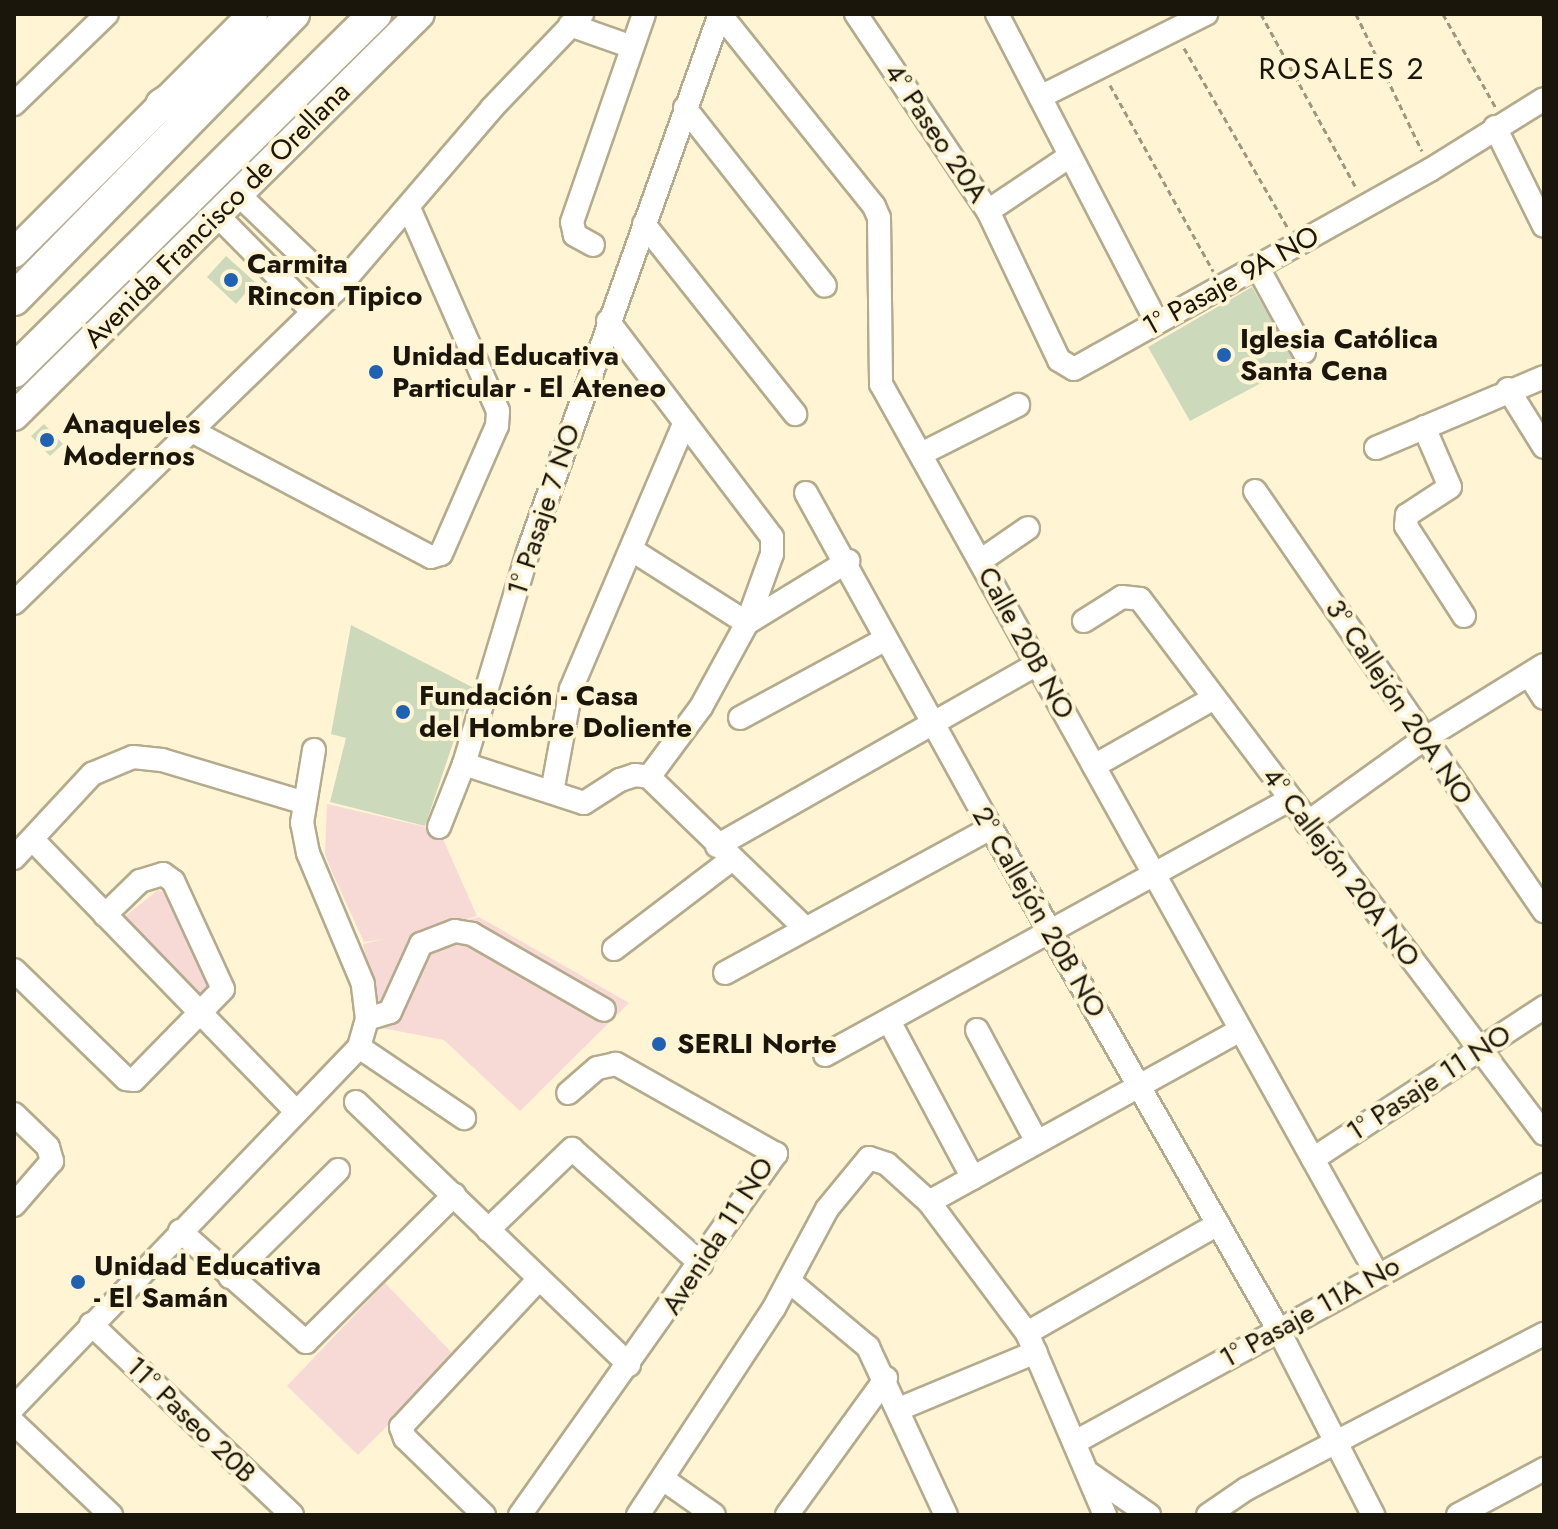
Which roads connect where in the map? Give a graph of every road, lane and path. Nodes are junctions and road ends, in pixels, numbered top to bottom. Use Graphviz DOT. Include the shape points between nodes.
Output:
graph roads {
  1 [pos="107,14"];
  2 [pos="375,14"];
  3 [pos="420,14"];
  4 [pos="644,14"];
  5 [pos="720,14"];
  6 [pos="856,14"];
  7 [pos="997,14"];
  8 [pos="1206,14"];
  9 [pos="1261,14"];
  10 [pos="1356,14"];
  11 [pos="1443,14"];
  12 [pos="576,19"];
  13 [pos="273,21"];
  14 [pos="1174,30"];
  15 [pos="632,47"];
  16 [pos="1099,68"];
  17 [pos="1040,97"];
  18 [pos="1544,99"];
  19 [pos="14,104"];
  20 [pos="162,105"];
  21 [pos="685,108"];
  22 [pos="1500,124"];
  23 [pos="1070,156"];
  24 [pos="1430,170"];
  25 [pos="238,194"];
  26 [pos="1366,206"];
  27 [pos="409,208"];
  28 [pos="988,211"];
  29 [pos="217,215"];
  30 [pos="644,224"];
  31 [pos="1544,226"];
  32 [pos="1297,244"];
  33 [pos="593,245"];
  34 [pos="14,253"];
  35 [pos="1257,266"];
  36 [pos="825,286"];
  37 [pos="1221,286"];
  38 [pos="337,289"];
  39 [pos="14,299"];
  40 [pos="313,312"];
  41 [pos="608,321"];
  42 [pos="1156,321"];
  43 [pos="1304,352"];
  44 [pos="14,371"];
  45 [pos="1544,377"];
  46 [pos="1508,389"];
  47 [pos="1018,405"];
  48 [pos="795,414"];
  49 [pos="14,416"];
  50 [pos="685,422"];
  51 [pos="1424,427"];
  52 [pos="190,430"];
  53 [pos="1544,447"];
  54 [pos="1376,448"];
  55 [pos="921,454"];
  56 [pos="1255,491"];
  57 [pos="806,493"];
  58 [pos="1028,528"];
  59 [pos="632,550"];
  60 [pos="848,561"];
  61 [pos="980,561"];
  62 [pos="14,603"];
  63 [pos="1464,616"];
  64 [pos="1084,621"];
  65 [pos="747,623"];
  66 [pos="886,639"];
  67 [pos="1038,664"];
  68 [pos="1536,670"];
  69 [pos="1214,698"];
  70 [pos="1544,698"];
  71 [pos="740,718"];
  72 [pos="931,721"];
  73 [pos="1424,739"];
  74 [pos="314,750"];
  75 [pos="464,764"];
  76 [pos="1094,766"];
  77 [pos="649,777"];
  78 [pos="552,792"];
  79 [pos="1289,800"];
  80 [pos="302,802"];
  81 [pos="1307,823"];
  82 [pos="439,827"];
  83 [pos="991,828"];
  84 [pos="32,839"];
  85 [pos="724,853"];
  86 [pos="14,858"];
  87 [pos="1154,874"];
  88 [pos="1544,911"];
  89 [pos="105,915"];
  90 [pos="805,928"];
  91 [pos="1050,932"];
  92 [pos="614,949"];
  93 [pos="14,970"];
  94 [pos="725,973"];
  95 [pos="1544,1007"];
  96 [pos="604,1010"];
  97 [pos="203,1013"];
  98 [pos="367,1019"];
  99 [pos="889,1021"];
  100 [pos="977,1030"];
  101 [pos="1241,1030"];
  102 [pos="359,1047"];
  103 [pos="1480,1049"];
  104 [pos="825,1055"];
  105 [pos="1139,1086"];
  106 [pos="568,1093"];
  107 [pos="356,1102"];
  108 [pos="295,1110"];
  109 [pos="14,1114"];
  110 [pos="464,1118"];
  111 [pos="1544,1134"];
  112 [pos="1037,1142"];
  113 [pos="1313,1159"];
  114 [pos="338,1170"];
  115 [pos="973,1178"];
  116 [pos="1544,1185"];
  117 [pos="454,1195"];
  118 [pos="929,1202"];
  119 [pos="14,1205"];
  120 [pos="1218,1224"];
  121 [pos="488,1230"];
  122 [pos="180,1231"];
  123 [pos="701,1264"];
  124 [pos="1377,1274"];
  125 [pos="230,1277"];
  126 [pos="538,1280"];
  127 [pos="789,1281"];
  128 [pos="91,1324"];
  129 [pos="1278,1329"];
  130 [pos="1544,1334"];
  131 [pos="1031,1343"];
  132 [pos="629,1365"];
  133 [pos="886,1378"];
  134 [pos="14,1407"];
  135 [pos="899,1409"];
  136 [pos="14,1423"];
  137 [pos="1077,1441"];
  138 [pos="1336,1442"];
  139 [pos="1544,1469"];
  140 [pos="1090,1474"];
  141 [pos="663,1479"];
  142 [pos="111,1515"];
  143 [pos="292,1515"];
  144 [pos="484,1515"];
  145 [pos="520,1515"];
  146 [pos="638,1515"];
  147 [pos="714,1515"];
  148 [pos="787,1515"];
  149 [pos="946,1515"];
  150 [pos="1105,1515"];
  151 [pos="1149,1515"];
  152 [pos="1208,1515"];
  153 [pos="1373,1515"];
  154 [pos="1458,1515"];
  1 -- 19 [label="street"];
  2 -- 44 [label="highway, Avenida Francisco de Orellana"];
  3 -- 25 [label="main road, Avenida Francisco de Orellana"];
  4 -- 15 [label="street"];
  5 -- 21 [label="street, 1° Pasaje 7 NO"];
  5 -- 55 [label="street, Calle 20B NO" via="874,206 879,218 878,373"];
  6 -- 28 [label="street, 4° Paseo 20A"];
  7 -- 17 [label="street"];
  8 -- 14 [label="street"];
  9 -- 26 [label="path"];
  10 -- 24 [label="path"];
  11 -- 22 [label="path"];
  12 -- 15 [label="street"];
  12 -- 27 [label="street"];
  13 -- 20 [label="highway"];
  13 -- 39 [label="highway"];
  14 -- 16 [label="street"];
  14 -- 32 [label="path"];
  15 -- 33 [label="street" via="572,222 575,235"];
  16 -- 17 [label="street"];
  16 -- 37 [label="path"];
  17 -- 23 [label="street"];
  18 -- 22 [label="street, 1º Pasaje 9A NO"];
  20 -- 34 [label="main road"];
  21 -- 30 [label="street, 1° Pasaje 7 NO"];
  21 -- 36 [label="street"];
  22 -- 24 [label="street, 1º Pasaje 9A NO"];
  22 -- 31 [label="street"];
  23 -- 28 [label="street, 4° Paseo 20A"];
  23 -- 42 [label="street"];
  24 -- 26 [label="street, 1º Pasaje 9A NO"];
  25 -- 29 [label="main road, Avenida Francisco de Orellana"];
  25 -- 38 [label="street"];
  26 -- 32 [label="street, 1º Pasaje 9A NO"];
  27 -- 38 [label="street"];
  27 -- 52 [label="street" via="498,411 492,439 441,554 431,557"];
  28 -- 42 [label="street, 1º Pasaje 9A NO" via="1067,367 1086,365"];
  29 -- 40 [label="street"];
  29 -- 49 [label="main road, Avenida Francisco de Orellana"];
  30 -- 41 [label="street, 1° Pasaje 7 NO"];
  30 -- 48 [label="street"];
  32 -- 35 [label="street, 1º Pasaje 9A NO"];
  35 -- 37 [label="street, 1º Pasaje 9A NO"];
  35 -- 43 [label="street"];
  37 -- 42 [label="street, 1º Pasaje 9A NO"];
  38 -- 40 [label="street"];
  40 -- 52 [label="street"];
  41 -- 50 [label="street"];
  41 -- 75 [label="street, 1° Pasaje 7 NO" via="528,552"];
  45 -- 46 [label="street"];
  46 -- 51 [label="street"];
  46 -- 53 [label="street"];
  47 -- 55 [label="street"];
  50 -- 59 [label="street"];
  50 -- 65 [label="street" via="772,537 772,554"];
  51 -- 54 [label="street"];
  51 -- 63 [label="street" via="1450,487 1407,515 1406,526"];
  52 -- 62 [label="street"];
  55 -- 61 [label="street, Calle 20B NO"];
  56 -- 73 [label="street, 3° Callejón 20A NO"];
  57 -- 60 [label="street, 2° Callejón 20B NO"];
  58 -- 61 [label="street"];
  59 -- 65 [label="street"];
  59 -- 78 [label="street" via="571,689"];
  60 -- 65 [label="street"];
  60 -- 66 [label="street, 2° Callejón 20B NO"];
  61 -- 67 [label="street, Calle 20B NO"];
  64 -- 69 [label="street, 4° Callejón 20A NO" via="1122,597 1140,599"];
  65 -- 77 [label="street" via="701,707"];
  66 -- 71 [label="street"];
  66 -- 72 [label="street, 2° Callejón 20B NO"];
  67 -- 72 [label="street"];
  67 -- 76 [label="street, Calle 20B NO"];
  68 -- 70 [label="street"];
  68 -- 73 [label="street"];
  69 -- 76 [label="street"];
  69 -- 79 [label="street, 4° Callejón 20A NO"];
  72 -- 83 [label="street, 2° Callejón 20B NO"];
  72 -- 85 [label="street"];
  73 -- 81 [label="street"];
  73 -- 88 [label="street, 3° Callejón 20A NO"];
  74 -- 80 [label="street"];
  75 -- 78 [label="street"];
  75 -- 82 [label="street, 1° Pasaje 7 NO"];
  76 -- 87 [label="street, Calle 20B NO"];
  77 -- 78 [label="street" via="620,780 584,803"];
  77 -- 85 [label="street"];
  79 -- 81 [label="street, 4° Callejón 20A NO"];
  79 -- 87 [label="street"];
  80 -- 84 [label="street" via="162,760 133,757 92,774"];
  80 -- 98 [label="street" via="308,853 363,984"];
  81 -- 103 [label="street, 4° Callejón 20A NO"];
  83 -- 90 [label="street"];
  83 -- 91 [label="street, 2° Callejón 20B NO"];
  84 -- 86 [label="street"];
  84 -- 89 [label="street"];
  85 -- 90 [label="street"];
  85 -- 92 [label="street"];
  87 -- 91 [label="street"];
  87 -- 101 [label="street, Calle 20B NO"];
  89 -- 97 [label="street"];
  89 -- 97 [label="street" via="152,875 173,881 223,989"];
  90 -- 94 [label="street"];
  91 -- 99 [label="street"];
  91 -- 105 [label="street, 2° Callejón 20B NO"];
  93 -- 97 [label="street" via="130,1081"];
  95 -- 103 [label="street, 1° Pasaje 11 NO"];
  96 -- 98 [label="street" via="472,934 455,931 421,944 390,1012"];
  97 -- 108 [label="street"];
  98 -- 102 [label="street"];
  99 -- 104 [label="street"];
  99 -- 115 [label="street"];
  100 -- 112 [label="street"];
  101 -- 105 [label="street"];
  101 -- 113 [label="street, Calle 20B NO"];
  102 -- 108 [label="street"];
  102 -- 110 [label="street"];
  103 -- 111 [label="street, 4° Callejón 20A NO"];
  103 -- 113 [label="street, 1° Pasaje 11 NO"];
  105 -- 112 [label="street"];
  105 -- 120 [label="street, 2° Callejón 20B NO"];
  106 -- 123 [label="street, Avenida 11 NO" via="597,1068 616,1064 775,1150 776,1157"];
  107 -- 117 [label="street"];
  108 -- 122 [label="street"];
  109 -- 119 [label="street" via="52,1154 52,1161"];
  112 -- 115 [label="street"];
  113 -- 124 [label="street, Calle 20B NO"];
  114 -- 125 [label="street"];
  115 -- 118 [label="street"];
  116 -- 124 [label="street, 1° Pasaje 11A No"];
  117 -- 121 [label="street"];
  117 -- 125 [label="street" via="306,1342"];
  118 -- 127 [label="street" via="887,1164 869,1158 827,1209"];
  118 -- 131 [label="street"];
  120 -- 129 [label="street, 2° Callejón 20B NO"];
  120 -- 131 [label="street"];
  121 -- 123 [label="street" via="572,1149"];
  121 -- 126 [label="street"];
  122 -- 125 [label="street"];
  122 -- 128 [label="street"];
  123 -- 132 [label="street, Avenida 11 NO"];
  124 -- 129 [label="street, 1° Pasaje 11A No"];
  126 -- 132 [label="street"];
  126 -- 144 [label="street" via="401,1427 405,1438"];
  127 -- 133 [label="street" via="868,1347"];
  127 -- 141 [label="street"];
  128 -- 134 [label="street"];
  128 -- 143 [label="street, 11° Paseo 20B"];
  129 -- 137 [label="street, 1° Pasaje 11A No"];
  129 -- 138 [label="street, 2° Callejón 20B NO"];
  130 -- 138 [label="street"];
  131 -- 135 [label="street"];
  131 -- 137 [label="street"];
  132 -- 145 [label="street, Avenida 11 NO"];
  133 -- 135 [label="street"];
  133 -- 148 [label="street"];
  135 -- 149 [label="street"];
  136 -- 142 [label="street"];
  137 -- 140 [label="street"];
  138 -- 152 [label="street"];
  138 -- 153 [label="street, 2° Callejón 20B NO"];
  139 -- 154 [label="street"];
  140 -- 150 [label="street"];
  140 -- 151 [label="street"];
  141 -- 146 [label="street"];
  141 -- 147 [label="street"];
}
